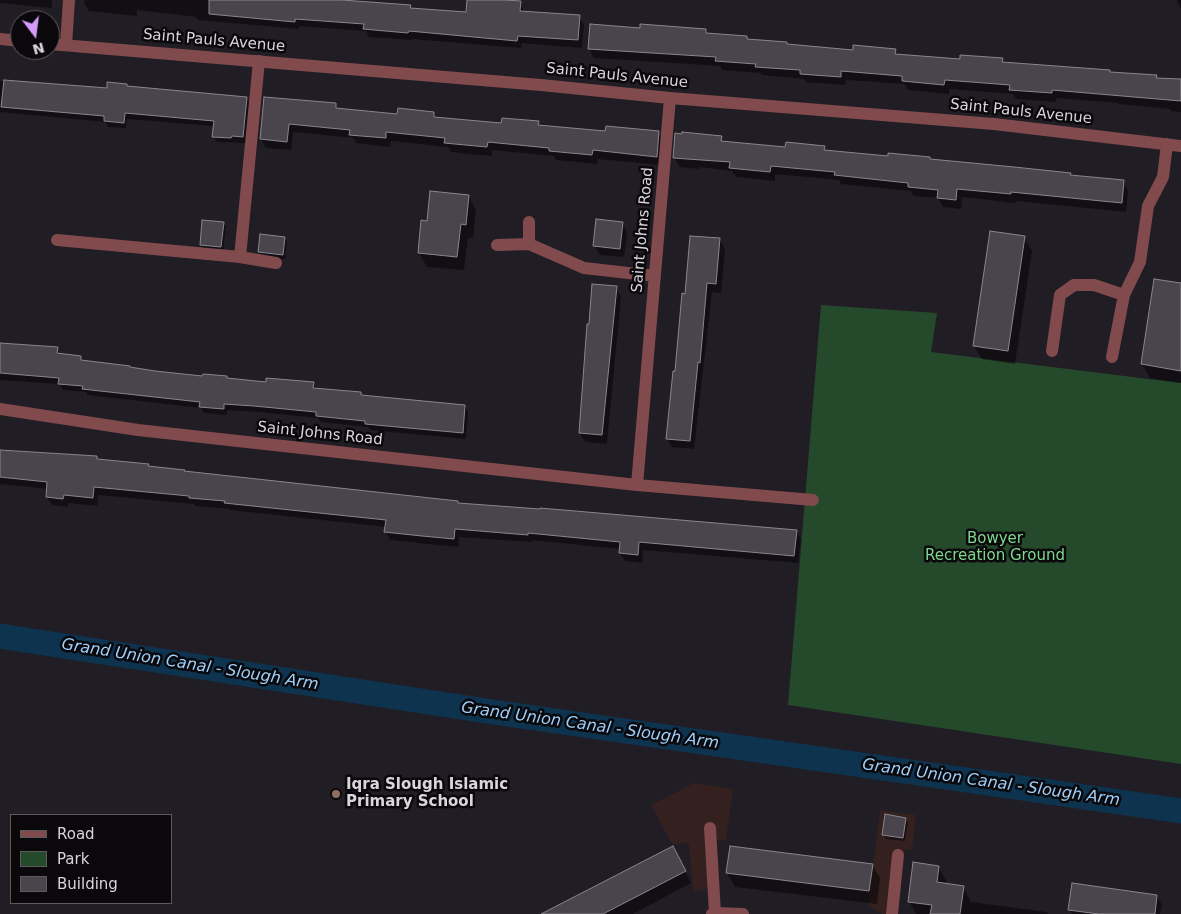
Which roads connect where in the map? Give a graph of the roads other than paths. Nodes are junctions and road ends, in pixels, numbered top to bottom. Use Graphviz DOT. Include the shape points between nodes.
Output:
graph roads {
  1 [pos="69,0"];
  2 [pos="60,45"];
  3 [pos="66,45"];
  4 [pos="258,61"];
  5 [pos="670,98"];
  6 [pos="1167,144"];
  7 [pos="1181,146"];
  8 [pos="529,222"];
  9 [pos="57,240"];
  10 [pos="529,244"];
  11 [pos="497,245"];
  12 [pos="240,257"];
  13 [pos="276,263"];
  14 [pos="655,276"];
  15 [pos="1124,295"];
  16 [pos="1052,351"];
  17 [pos="1112,357"];
  18 [pos="0,409"];
  19 [pos="637,484"];
  20 [pos="814,500"];
  21 [pos="710,828"];
  22 [pos="898,855"];
  23 [pos="713,913"];
  24 [pos="743,914"];
  25 [pos="892,914"];
  1 -- 3 [label="street"];
  2 -- 3 [label="street, Saint Pauls Avenue"];
  3 -- 4 [label="street, Saint Pauls Avenue"];
  4 -- 5 [label="street, Saint Pauls Avenue"];
  4 -- 12 [label="street"];
  5 -- 6 [label="street, Saint Pauls Avenue" via="994,124"];
  5 -- 14 [label="street, Saint Johns Road"];
  6 -- 7 [label="street, Saint Pauls Avenue"];
  6 -- 15 [label="street" via="1163,177 1148,206 1140,262"];
  8 -- 10 [label="street"];
  9 -- 12 [label="street"];
  10 -- 11 [label="street"];
  10 -- 14 [label="street" via="584,268"];
  12 -- 13 [label="street"];
  14 -- 19 [label="street, Saint Johns Road"];
  15 -- 16 [label="street" via="1094,286 1074,285 1060,295"];
  15 -- 17 [label="street"];
  18 -- 19 [label="street, Saint Johns Road" via="138,430"];
  19 -- 20 [label="street, Saint Johns Road"];
  21 -- 23 [label="street"];
  22 -- 25 [label="street"];
  23 -- 24 [label="street"];
}
